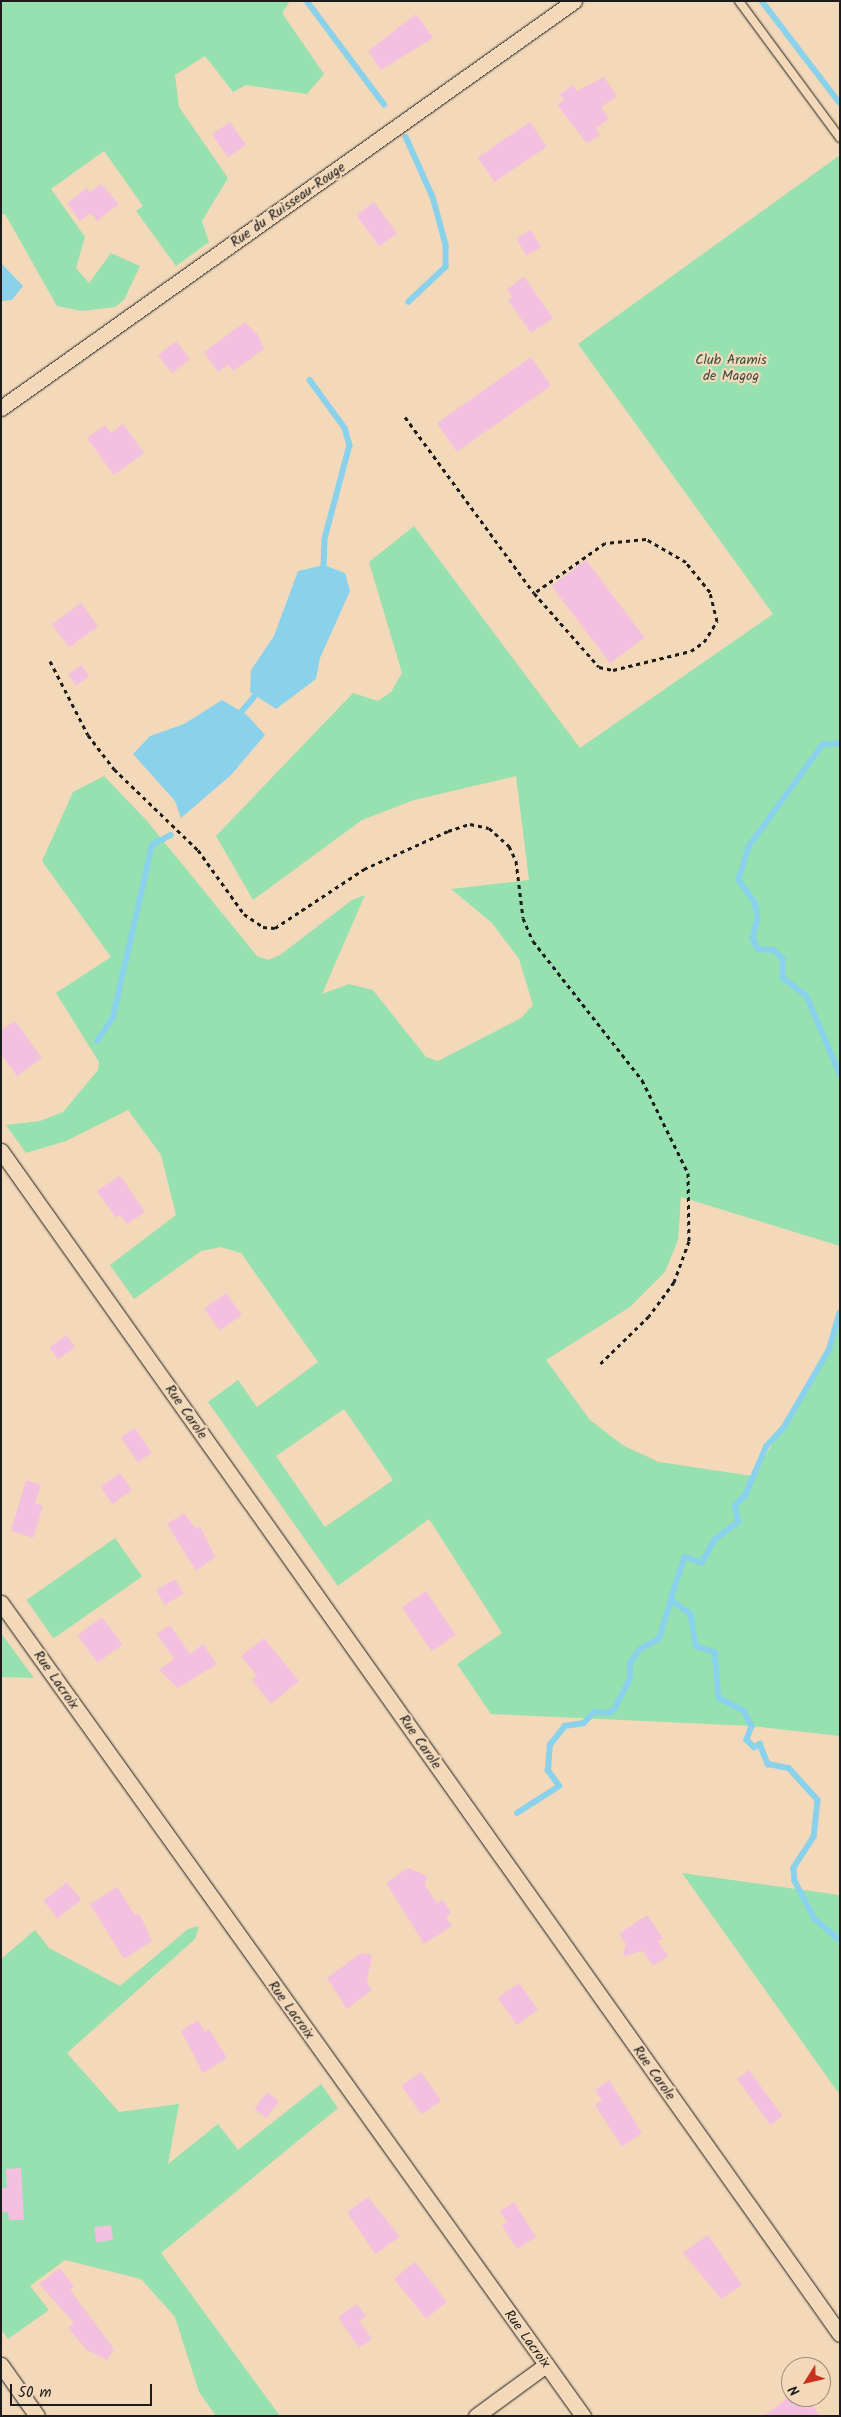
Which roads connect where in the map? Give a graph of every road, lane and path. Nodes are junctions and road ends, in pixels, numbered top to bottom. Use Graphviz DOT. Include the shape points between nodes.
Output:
graph roads {
  1 [pos="574,1"];
  2 [pos="739,1"];
  3 [pos="840,138"];
  4 [pos="1,408"];
  5 [pos="405,417"];
  6 [pos="534,593"];
  7 [pos="50,661"];
  8 [pos="1,1151"];
  9 [pos="600,1364"];
  10 [pos="1,1603"];
  11 [pos="840,2334"];
  12 [pos="1,2365"];
  13 [pos="546,2365"];
  14 [pos="37,2416"];
  15 [pos="476,2416"];
  16 [pos="582,2416"];
  1 -- 4 [label="street, Rue du Ruisseau-Rouge"];
  2 -- 3 [label="lane"];
  5 -- 6 [label="path"];
  6 -- 6 [label="path" via="605,543 646,538 686,562 710,592 717,621 704,642 691,651 605,670 573,642"];
  7 -- 9 [label="path" via="88,735 114,769 198,850 244,914 263,927 275,928 392,852 448,830 470,824 489,828 509,846 516,861 522,918 533,941 642,1080 688,1174 689,1241 674,1282 649,1316"];
  8 -- 11 [label="street, Rue Carole"];
  10 -- 13 [label="street, Rue Lacroix"];
  12 -- 14 [label="street"];
  13 -- 15 [label="street"];
  13 -- 16 [label="street, Rue Lacroix"];
}
